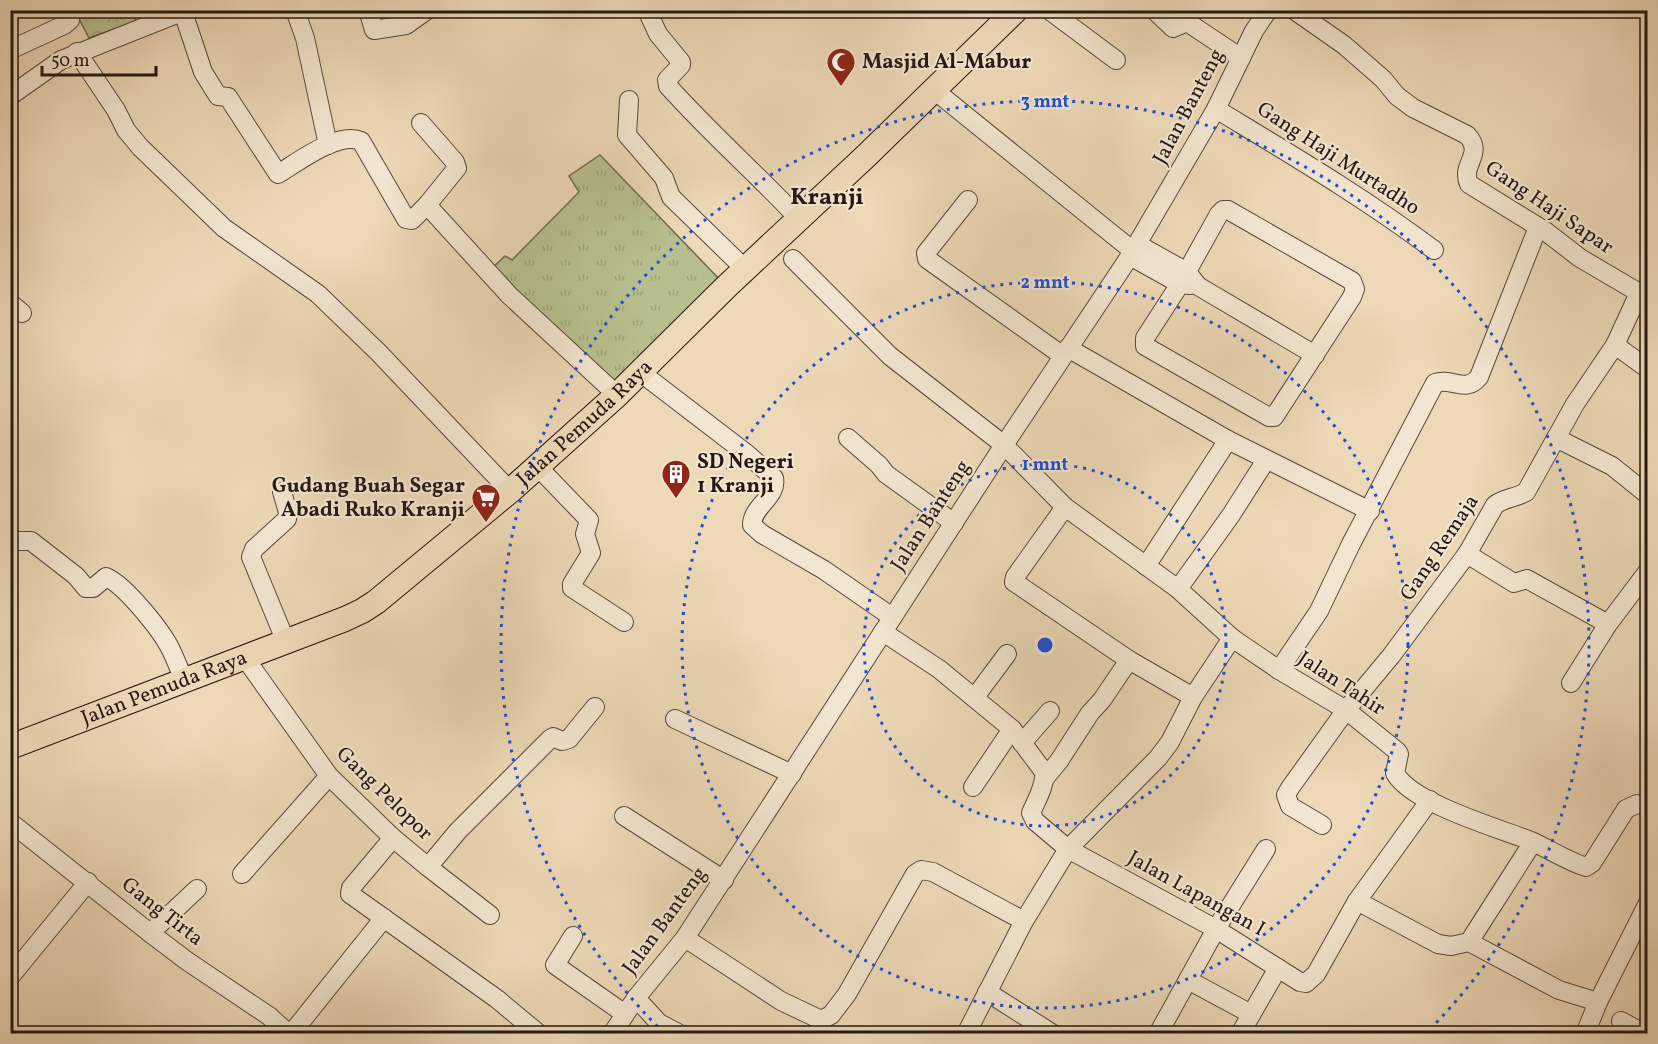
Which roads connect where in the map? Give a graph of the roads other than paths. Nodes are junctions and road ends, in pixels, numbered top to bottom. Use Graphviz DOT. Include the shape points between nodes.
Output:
graph roads {
  1 [pos="68,10"];
  2 [pos="296,10"];
  3 [pos="368,10"];
  4 [pos="427,10"];
  5 [pos="647,10"];
  6 [pos="1016,10"];
  7 [pos="1049,10"];
  8 [pos="1154,10"];
  9 [pos="1268,10"];
  10 [pos="1294,10"];
  11 [pos="185,11"];
  12 [pos="141,19"];
  13 [pos="10,50"];
  14 [pos="77,52"];
  15 [pos="1240,58"];
  16 [pos="1116,60"];
  17 [pos="934,90"];
  18 [pos="10,96"];
  19 [pos="629,100"];
  20 [pos="1216,109"];
  21 [pos="422,123"];
  22 [pos="328,144"];
  23 [pos="968,200"];
  24 [pos="428,205"];
  25 [pos="799,219"];
  26 [pos="1538,227"];
  27 [pos="1133,250"];
  28 [pos="1434,250"];
  29 [pos="793,259"];
  30 [pos="745,269"];
  31 [pos="1188,281"];
  32 [pos="1643,296"];
  33 [pos="1615,345"];
  34 [pos="1065,352"];
  35 [pos="1316,355"];
  36 [pos="1647,369"];
  37 [pos="640,372"];
  38 [pos="617,395"];
  39 [pos="848,438"];
  40 [pos="1556,438"];
  41 [pos="1228,440"];
  42 [pos="1004,445"];
  43 [pos="1266,460"];
  44 [pos="537,466"];
  45 [pos="510,491"];
  46 [pos="282,492"];
  47 [pos="1647,495"];
  48 [pos="1065,507"];
  49 [pos="1370,510"];
  50 [pos="954,523"];
  51 [pos="10,538"];
  52 [pos="1467,554"];
  53 [pos="1146,566"];
  54 [pos="1647,571"];
  55 [pos="1178,589"];
  56 [pos="624,622"];
  57 [pos="1608,624"];
  58 [pos="888,625"];
  59 [pos="1232,638"];
  60 [pos="286,642"];
  61 [pos="1007,654"];
  62 [pos="245,657"];
  63 [pos="1129,660"];
  64 [pos="1279,670"];
  65 [pos="184,681"];
  66 [pos="1571,683"];
  67 [pos="975,697"];
  68 [pos="1193,697"];
  69 [pos="596,707"];
  70 [pos="1346,710"];
  71 [pos="1050,711"];
  72 [pos="675,719"];
  73 [pos="1017,736"];
  74 [pos="10,747"];
  75 [pos="792,774"];
  76 [pos="329,776"];
  77 [pos="1045,778"];
  78 [pos="973,787"];
  79 [pos="1431,800"];
  80 [pos="1647,806"];
  81 [pos="624,816"];
  82 [pos="10,822"];
  83 [pos="1322,825"];
  84 [pos="393,838"];
  85 [pos="1533,842"];
  86 [pos="1068,849"];
  87 [pos="1266,849"];
  88 [pos="428,867"];
  89 [pos="242,874"];
  90 [pos="724,880"];
  91 [pos="88,882"];
  92 [pos="197,889"];
  93 [pos="1357,901"];
  94 [pos="1647,903"];
  95 [pos="490,915"];
  96 [pos="384,918"];
  97 [pos="1024,921"];
  98 [pos="1216,929"];
  99 [pos="150,933"];
  100 [pos="573,936"];
  101 [pos="685,938"];
  102 [pos="1469,942"];
  103 [pos="1278,968"];
  104 [pos="10,977"];
  105 [pos="1188,980"];
  106 [pos="987,992"];
  107 [pos="636,998"];
  108 [pos="1598,1002"];
  109 [pos="625,1014"];
  110 [pos="1251,1014"];
  111 [pos="1621,1021"];
  112 [pos="290,1034"];
  113 [pos="539,1034"];
  114 [pos="612,1034"];
  115 [pos="680,1034"];
  116 [pos="966,1034"];
  117 [pos="1053,1034"];
  118 [pos="1158,1034"];
  119 [pos="1240,1034"];
  120 [pos="1585,1034"];
  121 [pos="1645,1034"];
  1 -- 13 [label="street" via="70,20 64,25"];
  2 -- 22 [label="street"];
  3 -- 4 [label="street" via="374,30 406,25"];
  5 -- 25 [label="street" via="658,34 681,62 667,80 668,86"];
  6 -- 17 [label="main road, Jalan Pemuda Raya"];
  7 -- 16 [label="street"];
  8 -- 15 [label="street" via="1173,28 1187,22"];
  9 -- 15 [label="street, Jalan Banteng"];
  10 -- 26 [label="street, Gang Haji Sapar" via="1344,45 1413,108 1467,135 1475,150 1466,172 1469,184"];
  11 -- 12 [label="street"];
  11 -- 22 [label="street" via="203,72 218,96 228,97 278,174"];
  12 -- 14 [label="street"];
  14 -- 18 [label="street"];
  14 -- 45 [label="street" via="140,147 224,228 318,294"];
  15 -- 20 [label="street, Jalan Banteng"];
  17 -- 25 [label="main road, Jalan Pemuda Raya"];
  17 -- 27 [label="street"];
  19 -- 30 [label="street" via="627,135 664,178 671,197"];
  20 -- 27 [label="street, Jalan Banteng"];
  20 -- 28 [label="street, Gang Haji Murtadho" via="1343,186"];
  21 -- 24 [label="street" via="457,168"];
  22 -- 24 [label="street" via="361,141 408,220"];
  23 -- 34 [label="street" via="926,253 927,259"];
  24 -- 38 [label="street" via="509,295"];
  25 -- 30 [label="main road, Jalan Pemuda Raya"];
  26 -- 32 [label="street, Gang Haji Sapar"];
  26 -- 49 [label="street" via="1479,377 1469,385 1435,383"];
  27 -- 31 [label="street"];
  27 -- 34 [label="street, Jalan Banteng"];
  29 -- 42 [label="street, Jalan Tahir" via="890,356"];
  30 -- 37 [label="main road, Jalan Pemuda Raya"];
  31 -- 35 [label="street"];
  31 -- 35 [label="street" via="1145,338 1145,346 1269,417 1277,414"];
  31 -- 35 [label="street" via="1223,210 1353,281 1352,297"];
  32 -- 33 [label="street, Gang Remaja"];
  33 -- 36 [label="street"];
  33 -- 40 [label="street, Gang Remaja"];
  34 -- 41 [label="street"];
  34 -- 42 [label="street, Jalan Banteng"];
  37 -- 38 [label="main road, Jalan Pemuda Raya"];
  37 -- 58 [label="street" via="774,478 774,489 753,517 752,525 824,570"];
  38 -- 44 [label="main road, Jalan Pemuda Raya"];
  39 -- 50 [label="street" via="886,474"];
  40 -- 47 [label="street" via="1612,466"];
  40 -- 52 [label="street, Gang Remaja" via="1526,492 1495,504"];
  41 -- 43 [label="street"];
  41 -- 53 [label="street"];
  42 -- 48 [label="street, Jalan Tahir"];
  42 -- 50 [label="street, Jalan Banteng"];
  43 -- 49 [label="street"];
  43 -- 55 [label="street"];
  44 -- 45 [label="main road, Jalan Pemuda Raya"];
  44 -- 56 [label="street" via="589,520 585,534 591,553 572,588"];
  45 -- 60 [label="main road, Jalan Pemuda Raya" via="362,611"];
  46 -- 60 [label="street" via="287,519 254,549 251,557"];
  48 -- 53 [label="street, Jalan Tahir"];
  48 -- 63 [label="street" via="1014,582"];
  49 -- 64 [label="street" via="1319,611"];
  50 -- 58 [label="street, Jalan Banteng"];
  51 -- 65 [label="street" via="31,541 87,588 93,588 106,577 120,586 156,626"];
  52 -- 57 [label="street" via="1514,583 1527,579"];
  52 -- 70 [label="street, Gang Remaja"];
  53 -- 55 [label="street, Jalan Tahir"];
  54 -- 57 [label="street"];
  55 -- 59 [label="street, Jalan Tahir"];
  57 -- 66 [label="street"];
  58 -- 67 [label="street"];
  58 -- 75 [label="street, Jalan Banteng"];
  59 -- 64 [label="street, Jalan Tahir"];
  59 -- 68 [label="street"];
  60 -- 62 [label="main road, Jalan Pemuda Raya"];
  61 -- 67 [label="street"];
  62 -- 65 [label="main road, Jalan Pemuda Raya"];
  62 -- 76 [label="street, Gang Pelopor"];
  63 -- 68 [label="street"];
  63 -- 77 [label="street"];
  64 -- 70 [label="street, Jalan Tahir"];
  65 -- 74 [label="main road, Jalan Pemuda Raya"];
  67 -- 73 [label="street"];
  68 -- 86 [label="street" via="1158,758"];
  69 -- 88 [label="street" via="569,739 549,739"];
  70 -- 79 [label="street, Jalan Tahir" via="1397,751 1396,776"];
  70 -- 83 [label="street, Gang Remaja" via="1286,795 1290,806"];
  71 -- 73 [label="street"];
  72 -- 75 [label="street"];
  73 -- 77 [label="street"];
  73 -- 78 [label="street"];
  75 -- 90 [label="street, Jalan Banteng"];
  76 -- 84 [label="street, Gang Pelopor"];
  76 -- 89 [label="street"];
  77 -- 86 [label="street, Jalan Lapangan I" via="1032,819"];
  79 -- 85 [label="street, Jalan Tahir"];
  79 -- 93 [label="street"];
  80 -- 85 [label="street, Jalan Tahir" via="1637,804 1626,809 1586,867"];
  81 -- 90 [label="street"];
  82 -- 91 [label="street, Gang Tirta"];
  84 -- 88 [label="street, Gang Pelopor"];
  84 -- 96 [label="street" via="350,891"];
  85 -- 102 [label="street"];
  86 -- 97 [label="street"];
  86 -- 98 [label="street, Jalan Lapangan I"];
  87 -- 98 [label="street"];
  88 -- 95 [label="street, Gang Pelopor"];
  90 -- 101 [label="street, Jalan Banteng"];
  91 -- 99 [label="street, Gang Tirta"];
  91 -- 104 [label="street"];
  92 -- 99 [label="street"];
  93 -- 102 [label="street" via="1438,944"];
  93 -- 103 [label="street, Jalan Lapangan I" via="1316,974 1306,983"];
  94 -- 108 [label="street"];
  96 -- 112 [label="street"];
  96 -- 113 [label="street"];
  97 -- 101 [label="street" via="921,870 915,874 847,994 831,1015 821,1020 781,1001"];
  97 -- 106 [label="street"];
  98 -- 103 [label="street, Jalan Lapangan I"];
  98 -- 105 [label="street"];
  99 -- 112 [label="street, Gang Tirta"];
  100 -- 109 [label="street" via="555,966"];
  101 -- 107 [label="street, Jalan Banteng"];
  102 -- 108 [label="street" via="1559,990"];
  103 -- 110 [label="street"];
  105 -- 110 [label="street"];
  105 -- 118 [label="street"];
  106 -- 116 [label="street"];
  106 -- 117 [label="street"];
  107 -- 109 [label="street, Jalan Banteng"];
  107 -- 115 [label="street" via="659,1023"];
  108 -- 120 [label="street"];
  109 -- 114 [label="street, Jalan Banteng"];
  110 -- 119 [label="street"];
  111 -- 121 [label="street"];
}
